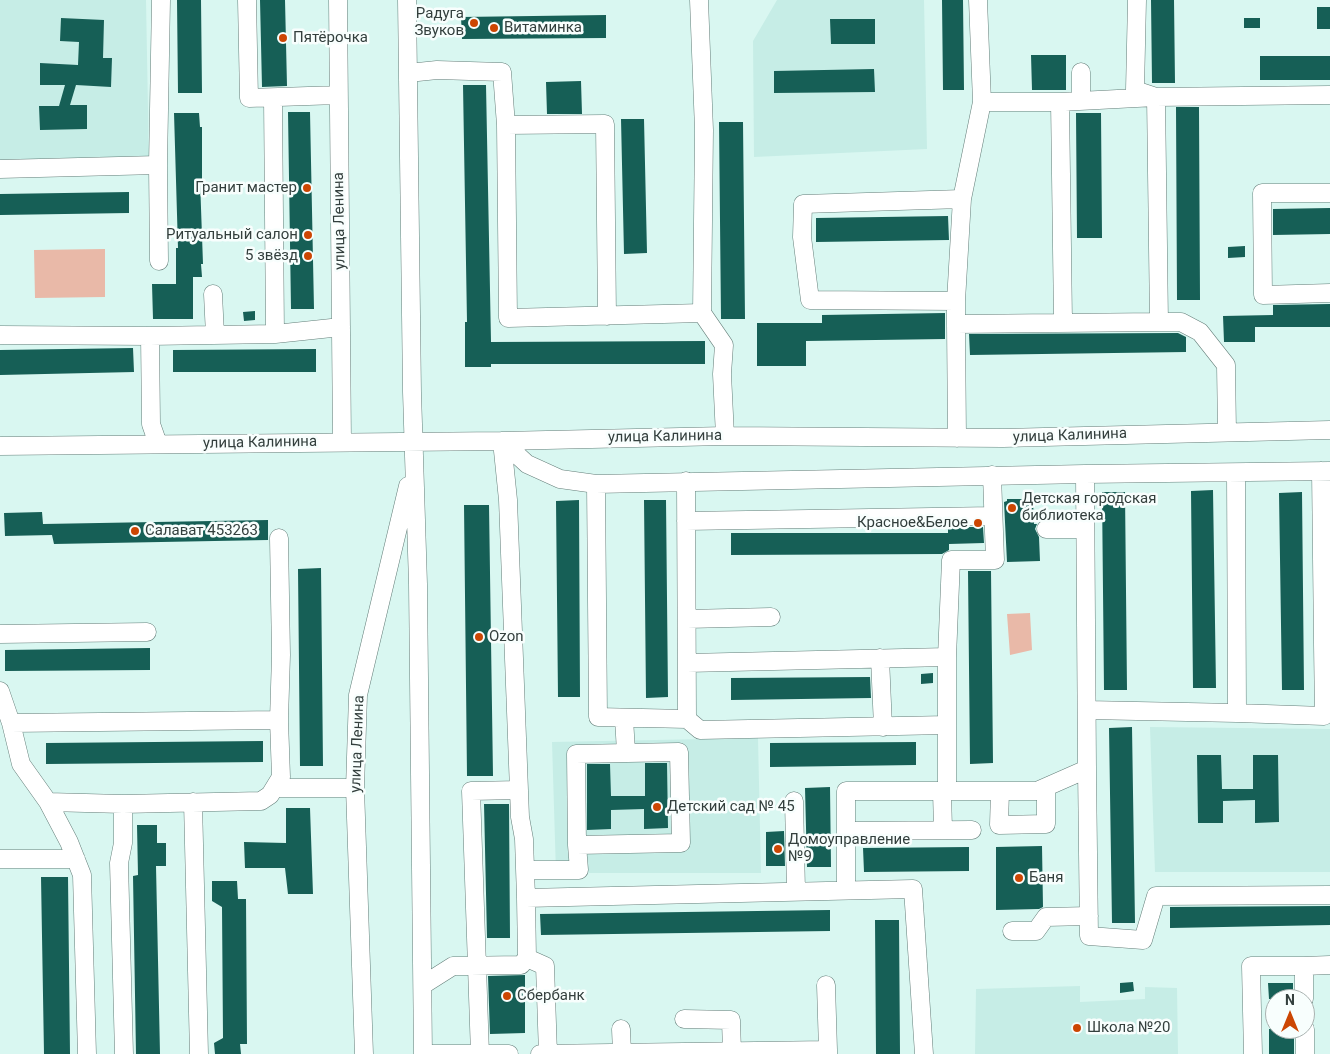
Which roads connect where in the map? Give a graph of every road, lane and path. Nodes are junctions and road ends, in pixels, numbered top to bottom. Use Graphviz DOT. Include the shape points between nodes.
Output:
graph roads {
  1 [pos="161,0"];
  2 [pos="247,0"];
  3 [pos="338,0"];
  4 [pos="407,0"];
  5 [pos="699,0"];
  6 [pos="978,0"];
  7 [pos="1137,0"];
  8 [pos="1081,72"];
  9 [pos="408,74"];
  10 [pos="338,95"];
  11 [pos="1330,95"];
  12 [pos="1156,97"];
  13 [pos="274,98"];
  14 [pos="1081,101"];
  15 [pos="982,102"];
  16 [pos="1060,102"];
  17 [pos="506,125"];
  18 [pos="158,165"];
  19 [pos="0,169"];
  20 [pos="1330,193"];
  21 [pos="962,199"];
  22 [pos="159,261"];
  23 [pos="1330,293"];
  24 [pos="213,294"];
  25 [pos="956,301"];
  26 [pos="702,313"];
  27 [pos="607,316"];
  28 [pos="1064,321"];
  29 [pos="1160,322"];
  30 [pos="956,324"];
  31 [pos="341,327"];
  32 [pos="0,334"];
  33 [pos="275,334"];
  34 [pos="215,335"];
  35 [pos="150,336"];
  36 [pos="1330,430"];
  37 [pos="1227,432"];
  38 [pos="725,436"];
  39 [pos="957,438"];
  40 [pos="413,440"];
  41 [pos="342,441"];
  42 [pos="502,441"];
  43 [pos="158,444"];
  44 [pos="0,446"];
  45 [pos="1326,471"];
  46 [pos="1236,473"];
  47 [pos="1086,474"];
  48 [pos="992,475"];
  49 [pos="686,481"];
  50 [pos="596,484"];
  51 [pos="993,516"];
  52 [pos="686,521"];
  53 [pos="1046,529"];
  54 [pos="1085,529"];
  55 [pos="279,538"];
  56 [pos="1326,612"];
  57 [pos="771,617"];
  58 [pos="687,619"];
  59 [pos="147,632"];
  60 [pos="0,634"];
  61 [pos="1326,644"];
  62 [pos="947,657"];
  63 [pos="880,658"];
  64 [pos="687,663"];
  65 [pos="0,691"];
  66 [pos="1087,710"];
  67 [pos="1237,713"];
  68 [pos="624,718"];
  69 [pos="688,719"];
  70 [pos="279,720"];
  71 [pos="11,722"];
  72 [pos="947,726"];
  73 [pos="883,727"];
  74 [pos="626,752"];
  75 [pos="1086,769"];
  76 [pos="276,788"];
  77 [pos="355,788"];
  78 [pos="1046,788"];
  79 [pos="519,790"];
  80 [pos="944,791"];
  81 [pos="1000,791"];
  82 [pos="794,801"];
  83 [pos="48,802"];
  84 [pos="194,802"];
  85 [pos="123,804"];
  86 [pos="943,830"];
  87 [pos="972,830"];
  88 [pos="846,832"];
  89 [pos="577,845"];
  90 [pos="0,859"];
  91 [pos="76,859"];
  92 [pos="526,870"];
  93 [pos="846,890"];
  94 [pos="796,891"];
  95 [pos="1330,895"];
  96 [pos="526,898"];
  97 [pos="1089,916"];
  98 [pos="1012,931"];
  99 [pos="527,958"];
  100 [pos="1330,965"];
  101 [pos="477,966"];
  102 [pos="1304,966"];
  103 [pos="826,985"];
  104 [pos="423,986"];
  105 [pos="1304,989"];
  106 [pos="684,1020"];
  107 [pos="621,1029"];
  108 [pos="1304,1039"];
  109 [pos="732,1052"];
  110 [pos="828,1052"];
  111 [pos="622,1053"];
  112 [pos="86,1054"];
  113 [pos="124,1054"];
  114 [pos="199,1054"];
  115 [pos="364,1054"];
  116 [pos="423,1054"];
  117 [pos="431,1054"];
  118 [pos="480,1054"];
  119 [pos="509,1054"];
  120 [pos="540,1054"];
  121 [pos="548,1054"];
  122 [pos="924,1054"];
  123 [pos="1253,1054"];
  124 [pos="1305,1054"];
  1 -- 18 [label="street"];
  2 -- 13 [label="street" via="250,98"];
  3 -- 10 [label="street, улица Ленина"];
  4 -- 9 [label="street, улица Ленина"];
  5 -- 26 [label="street" via="704,130"];
  6 -- 15 [label="street"];
  7 -- 12 [label="street" via="1135,90"];
  8 -- 14 [label="street"];
  9 -- 17 [label="street" via="437,70 502,72"];
  9 -- 40 [label="street, улица Ленина"];
  10 -- 13 [label="street"];
  10 -- 31 [label="street, улица Ленина"];
  11 -- 12 [label="street"];
  12 -- 14 [label="street"];
  12 -- 29 [label="street"];
  13 -- 33 [label="street"];
  14 -- 16 [label="street"];
  15 -- 16 [label="street"];
  15 -- 21 [label="street"];
  16 -- 28 [label="street"];
  17 -- 27 [label="street" via="605,124"];
  17 -- 27 [label="street" via="508,318"];
  18 -- 19 [label="street"];
  18 -- 22 [label="street"];
  20 -- 23 [label="street" via="1262,193 1263,295"];
  21 -- 25 [label="street"];
  21 -- 25 [label="street" via="803,204 802,237 810,300"];
  24 -- 34 [label="street"];
  25 -- 30 [label="street"];
  26 -- 27 [label="street"];
  26 -- 38 [label="street" via="724,345"];
  28 -- 29 [label="street"];
  28 -- 30 [label="street"];
  29 -- 37 [label="street" via="1181,322 1200,332 1226,365"];
  30 -- 39 [label="street"];
  31 -- 33 [label="street"];
  31 -- 41 [label="street, улица Ленина"];
  32 -- 35 [label="street"];
  33 -- 34 [label="street"];
  34 -- 35 [label="street"];
  35 -- 43 [label="street" via="151,424"];
  36 -- 37 [label="street, улица Калинина"];
  37 -- 39 [label="street, улица Калинина"];
  38 -- 39 [label="street, улица Калинина"];
  38 -- 42 [label="street, улица Калинина"];
  40 -- 41 [label="street, улица Калинина"];
  40 -- 42 [label="street, улица Калинина"];
  40 -- 77 [label="street, улица Ленина" via="407,499 358,694"];
  40 -- 104 [label="street, улица Ленина" via="418,539"];
  41 -- 43 [label="street, улица Калинина"];
  42 -- 50 [label="street" via="527,464 560,479"];
  42 -- 79 [label="street" via="508,500"];
  43 -- 44 [label="street, улица Калинина"];
  45 -- 46 [label="street"];
  45 -- 56 [label="street"];
  46 -- 47 [label="street"];
  46 -- 67 [label="street"];
  47 -- 48 [label="street"];
  47 -- 54 [label="street"];
  48 -- 49 [label="street"];
  48 -- 51 [label="street"];
  49 -- 50 [label="street"];
  49 -- 52 [label="street"];
  50 -- 68 [label="street" via="598,717"];
  51 -- 52 [label="street"];
  51 -- 62 [label="street" via="994,560 951,560"];
  52 -- 58 [label="street"];
  53 -- 54 [label="street"];
  54 -- 66 [label="street"];
  55 -- 70 [label="street"];
  56 -- 61 [label="street"];
  57 -- 58 [label="street"];
  58 -- 64 [label="street"];
  59 -- 60 [label="street"];
  61 -- 67 [label="street" via="1324,716"];
  62 -- 63 [label="street"];
  62 -- 72 [label="street"];
  63 -- 64 [label="street"];
  63 -- 73 [label="street"];
  64 -- 69 [label="street"];
  65 -- 71 [label="street"];
  66 -- 67 [label="street"];
  66 -- 75 [label="street"];
  68 -- 69 [label="street"];
  68 -- 74 [label="street"];
  69 -- 73 [label="street" via="700,730"];
  70 -- 71 [label="street"];
  70 -- 76 [label="street" via="281,777"];
  71 -- 83 [label="street" via="21,764"];
  72 -- 73 [label="street"];
  72 -- 80 [label="street"];
  74 -- 89 [label="street" via="576,754"];
  74 -- 89 [label="street" via="679,752 681,843"];
  75 -- 78 [label="street"];
  75 -- 97 [label="street"];
  76 -- 77 [label="street"];
  76 -- 84 [label="street" via="261,801"];
  77 -- 115 [label="street, улица Ленина"];
  78 -- 81 [label="street"];
  78 -- 81 [label="street" via="1046,824 999,825"];
  79 -- 92 [label="street"];
  79 -- 101 [label="street" via="471,791"];
  80 -- 81 [label="street"];
  80 -- 86 [label="street"];
  80 -- 88 [label="street" via="846,791"];
  82 -- 94 [label="street"];
  83 -- 85 [label="street"];
  83 -- 91 [label="street"];
  84 -- 85 [label="street"];
  84 -- 114 [label="street"];
  85 -- 113 [label="street" via="123,843 119,863"];
  86 -- 87 [label="street"];
  86 -- 88 [label="street"];
  88 -- 93 [label="street"];
  89 -- 92 [label="street" via="579,870"];
  90 -- 91 [label="street"];
  91 -- 112 [label="street" via="82,876"];
  92 -- 96 [label="street"];
  93 -- 94 [label="street"];
  93 -- 122 [label="street" via="914,889"];
  94 -- 96 [label="street"];
  95 -- 97 [label="street" via="1156,896 1142,940 1089,936"];
  96 -- 99 [label="street"];
  97 -- 98 [label="street" via="1046,917 1036,931"];
  99 -- 101 [label="street" via="521,965"];
  99 -- 121 [label="street" via="545,966"];
  100 -- 102 [label="street"];
  101 -- 104 [label="street" via="452,966"];
  101 -- 118 [label="street"];
  102 -- 105 [label="street"];
  102 -- 123 [label="street" via="1251,966"];
  103 -- 110 [label="street"];
  104 -- 116 [label="street, улица Ленина"];
  106 -- 109 [label="street" via="731,1020"];
  107 -- 111 [label="street"];
  108 -- 124 [label="street"];
  109 -- 110 [label="street"];
  109 -- 111 [label="street"];
  111 -- 121 [label="street"];
  117 -- 118 [label="street"];
  118 -- 119 [label="street"];
  120 -- 121 [label="street"];
}
